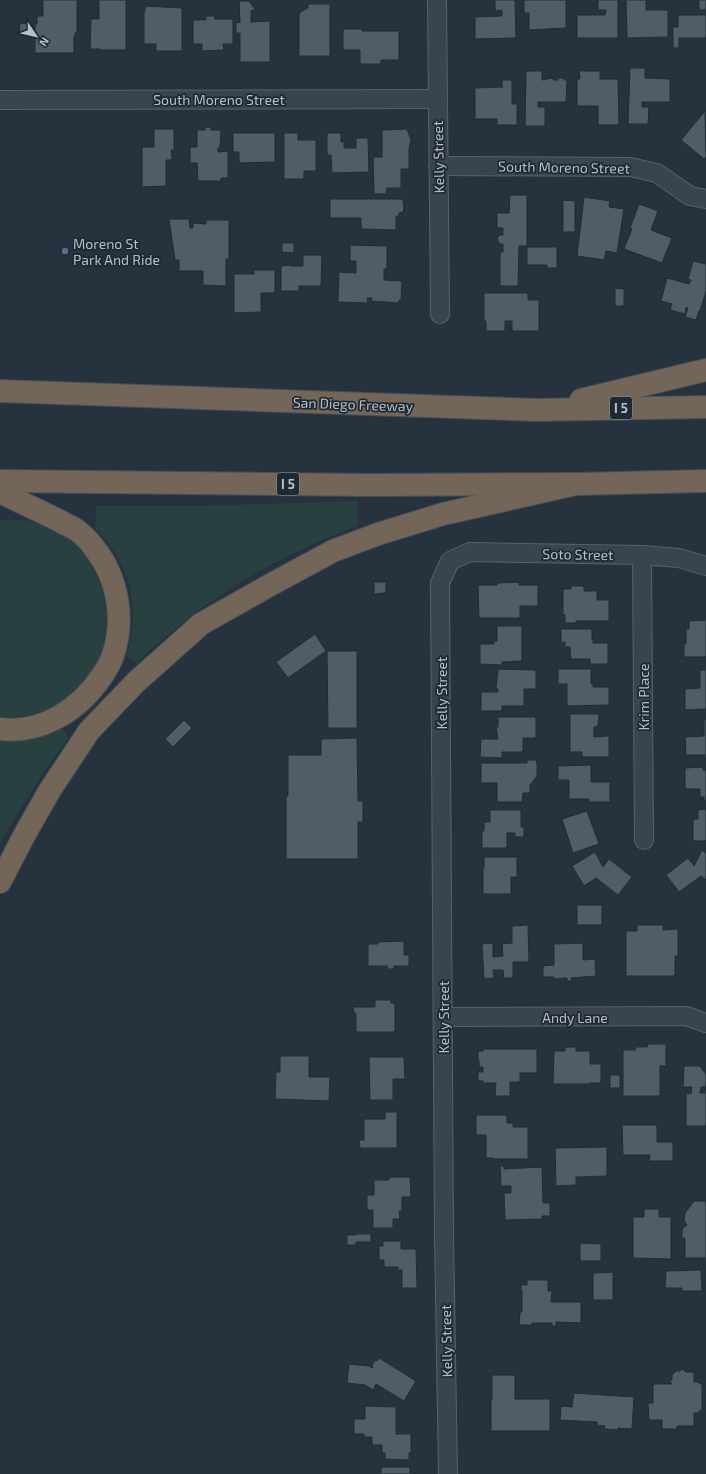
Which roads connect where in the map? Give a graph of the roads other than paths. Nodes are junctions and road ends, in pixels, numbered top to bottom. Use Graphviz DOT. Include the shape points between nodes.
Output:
graph roads {
  1 [pos="438,0"];
  2 [pos="438,99"];
  3 [pos="0,100"];
  4 [pos="438,166"];
  5 [pos="706,199"];
  6 [pos="440,314"];
  7 [pos="706,370"];
  8 [pos="0,391"];
  9 [pos="706,407"];
  10 [pos="537,410"];
  11 [pos="0,481"];
  12 [pos="706,481"];
  13 [pos="576,484"];
  14 [pos="0,492"];
  15 [pos="642,555"];
  16 [pos="450,561"];
  17 [pos="706,566"];
  18 [pos="0,729"];
  19 [pos="644,840"];
  20 [pos="0,882"];
  21 [pos="443,1017"];
  22 [pos="706,1023"];
  23 [pos="448,1474"];
  1 -- 2 [label="street, Kelly Street"];
  2 -- 3 [label="street, South Moreno Street"];
  2 -- 4 [label="street, Kelly Street"];
  4 -- 5 [label="street, South Moreno Street" via="630,167 658,173 690,196"];
  4 -- 6 [label="street, Kelly Street"];
  7 -- 10 [label="highway"];
  8 -- 10 [label="highway, San Diego Freeway / I 5"];
  9 -- 10 [label="highway, San Diego Freeway / I 5"];
  11 -- 13 [label="highway, I 5" via="369,485"];
  12 -- 13 [label="highway, I 5"];
  13 -- 20 [label="highway" via="443,514 378,534 333,551 200,624 136,682 89,731 50,790"];
  14 -- 18 [label="highway" via="78,531 95,548 114,582 119,619 113,656 86,697 62,716 48,723 18,729"];
  15 -- 16 [label="street, Soto Street" via="470,552"];
  15 -- 17 [label="street, Soto Street" via="679,558"];
  15 -- 19 [label="street, Krim Place"];
  16 -- 21 [label="street, Kelly Street" via="440,583"];
  21 -- 22 [label="street, Andy Lane" via="686,1016"];
  21 -- 23 [label="street, Kelly Street"];
}
